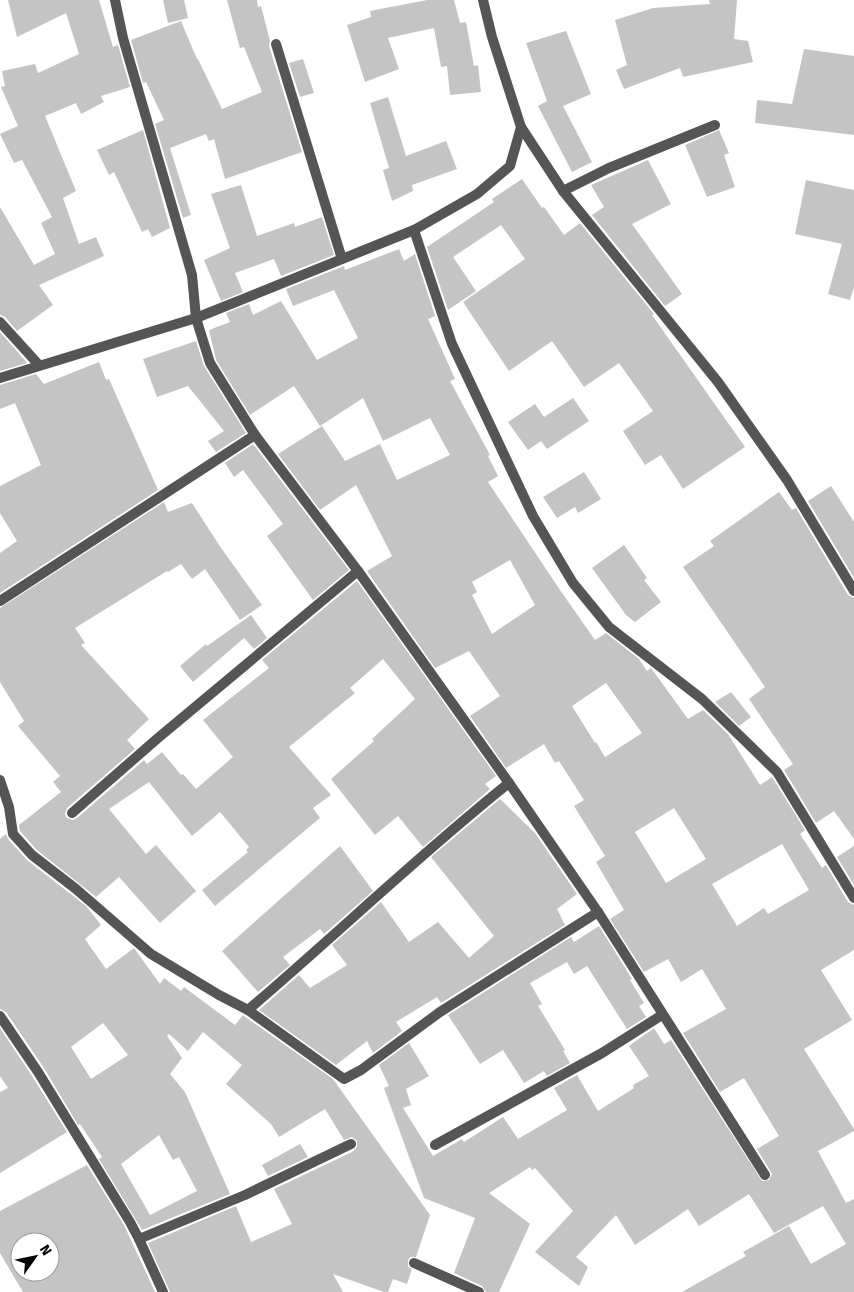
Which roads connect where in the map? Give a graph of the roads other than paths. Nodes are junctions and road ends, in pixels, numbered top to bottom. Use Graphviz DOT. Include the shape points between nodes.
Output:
graph roads {
  1 [pos="115,0"];
  2 [pos="483,0"];
  3 [pos="276,44"];
  4 [pos="715,125"];
  5 [pos="521,127"];
  6 [pos="563,191"];
  7 [pos="414,230"];
  8 [pos="342,259"];
  9 [pos="196,318"];
  10 [pos="0,322"];
  11 [pos="39,366"];
  12 [pos="0,378"];
  13 [pos="255,435"];
  14 [pos="358,571"];
  15 [pos="854,591"];
  16 [pos="0,601"];
  17 [pos="0,780"];
  18 [pos="509,782"];
  19 [pos="72,813"];
  20 [pos="854,898"];
  21 [pos="598,912"];
  22 [pos="248,1010"];
  23 [pos="662,1015"];
  24 [pos="0,1016"];
  25 [pos="351,1144"];
  26 [pos="435,1145"];
  27 [pos="765,1175"];
  28 [pos="140,1239"];
  29 [pos="414,1263"];
  30 [pos="163,1292"];
  31 [pos="479,1292"];
  1 -- 9 [label="street" via="123,38 192,275"];
  2 -- 5 [label="street"];
  3 -- 8 [label="street"];
  4 -- 6 [label="street" via="609,168"];
  5 -- 6 [label="street"];
  5 -- 7 [label="street" via="510,166 477,194"];
  6 -- 15 [label="street" via="718,382 787,480"];
  7 -- 8 [label="street"];
  7 -- 20 [label="street" via="452,344 533,516 573,583 609,628 702,699 777,772"];
  8 -- 9 [label="street"];
  9 -- 11 [label="street"];
  9 -- 13 [label="street" via="210,363"];
  10 -- 11 [label="street"];
  11 -- 12 [label="street"];
  13 -- 14 [label="street"];
  13 -- 16 [label="street"];
  14 -- 18 [label="street"];
  14 -- 19 [label="street"];
  17 -- 22 [label="street" via="13,834 32,855 151,954"];
  18 -- 21 [label="street"];
  18 -- 22 [label="street" via="458,823"];
  21 -- 22 [label="street" via="440,1012 348,1078 340,1078"];
  21 -- 23 [label="street"];
  23 -- 26 [label="street" via="602,1053"];
  23 -- 27 [label="street"];
  24 -- 28 [label="street"];
  25 -- 28 [label="street" via="245,1195"];
  28 -- 30 [label="street"];
  29 -- 31 [label="street"];
}
